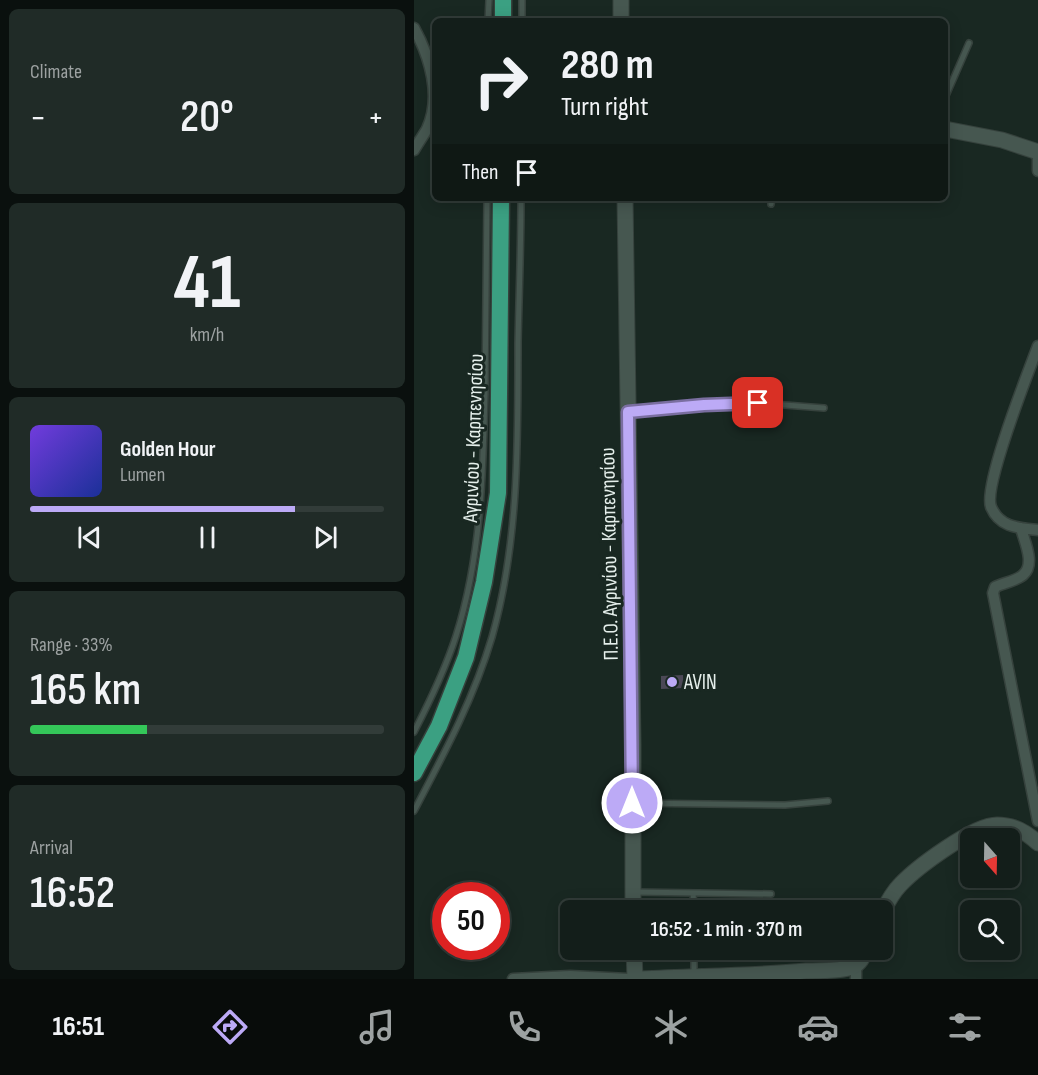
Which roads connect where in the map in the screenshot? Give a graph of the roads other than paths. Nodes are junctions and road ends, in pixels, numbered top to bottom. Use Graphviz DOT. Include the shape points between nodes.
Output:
graph roads {
  1 [pos="489,0"];
  2 [pos="503,0"];
  3 [pos="522,0"];
  4 [pos="621,0"];
  5 [pos="488,18"];
  6 [pos="503,18"];
  7 [pos="522,18"];
  8 [pos="621,18"];
  9 [pos="414,28"];
  10 [pos="969,43"];
  11 [pos="432,88"];
  12 [pos="948,91"];
  13 [pos="432,101"];
  14 [pos="948,130"];
  15 [pos="414,150"];
  16 [pos="1038,154"];
  17 [pos="1038,171"];
  18 [pos="487,201"];
  19 [pos="501,201"];
  20 [pos="521,201"];
  21 [pos="624,201"];
  22 [pos="1038,346"];
  23 [pos="824,408"];
  24 [pos="628,412"];
  25 [pos="1021,528"];
  26 [pos="1038,530"];
  27 [pos="414,732"];
  28 [pos="414,773"];
  29 [pos="828,801"];
  30 [pos="632,803"];
  31 [pos="414,811"];
  32 [pos="1038,821"];
  33 [pos="1038,843"];
  34 [pos="632,892"];
  35 [pos="693,893"];
  36 [pos="771,894"];
  37 [pos="632,900"];
  38 [pos="693,900"];
  39 [pos="890,900"];
  40 [pos="634,960"];
  41 [pos="694,960"];
  42 [pos="856,972"];
  43 [pos="694,976"];
  44 [pos="513,979"];
  45 [pos="628,979"];
  46 [pos="635,979"];
  47 [pos="642,979"];
  1 -- 5 [label="lane"];
  2 -- 6 [label="main road"];
  3 -- 7 [label="lane"];
  4 -- 8 [label="main road"];
  9 -- 11 [label="street" via="427,58"];
  10 -- 12 [label="lane"];
  13 -- 15 [label="street" via="429,123"];
  14 -- 16 [label="main road" via="1002,140"];
  16 -- 17 [label="street"];
  18 -- 27 [label="lane" via="482,502 456,635"];
  19 -- 28 [label="main road, Αγρινίου - Καρπενησίου" via="496,504 484,582 466,657 439,726"];
  20 -- 31 [label="lane" via="519,422 505,581 475,686"];
  21 -- 24 [label="main road, Π.Ε.Ο. Αγρινίου - Καρπενησίου"];
  22 -- 25 [label="street" via="989,495 998,518 1006,525"];
  23 -- 24 [label="lane" via="758,403"];
  24 -- 30 [label="main road, Π.Ε.Ο. Αγρινίου - Καρπενησίου"];
  25 -- 26 [label="street"];
  25 -- 32 [label="street" via="1029,557 1026,572 995,587 993,593"];
  29 -- 30 [label="lane" via="774,805"];
  30 -- 34 [label="main road, Π.Ε.Ο. Αγρινίου - Καρπενησίου"];
  33 -- 39 [label="main road" via="1017,828 983,828 921,866"];
  34 -- 35 [label="lane"];
  34 -- 37 [label="main road, Π.Ε.Ο. Αγρινίου - Καρπενησίου"];
  35 -- 36 [label="lane"];
  35 -- 38 [label="lane"];
  40 -- 46 [label="main road"];
  41 -- 43 [label="lane"];
  42 -- 43 [label="main road" via="844,968"];
  43 -- 47 [label="main road"];
  44 -- 45 [label="street"];
}
